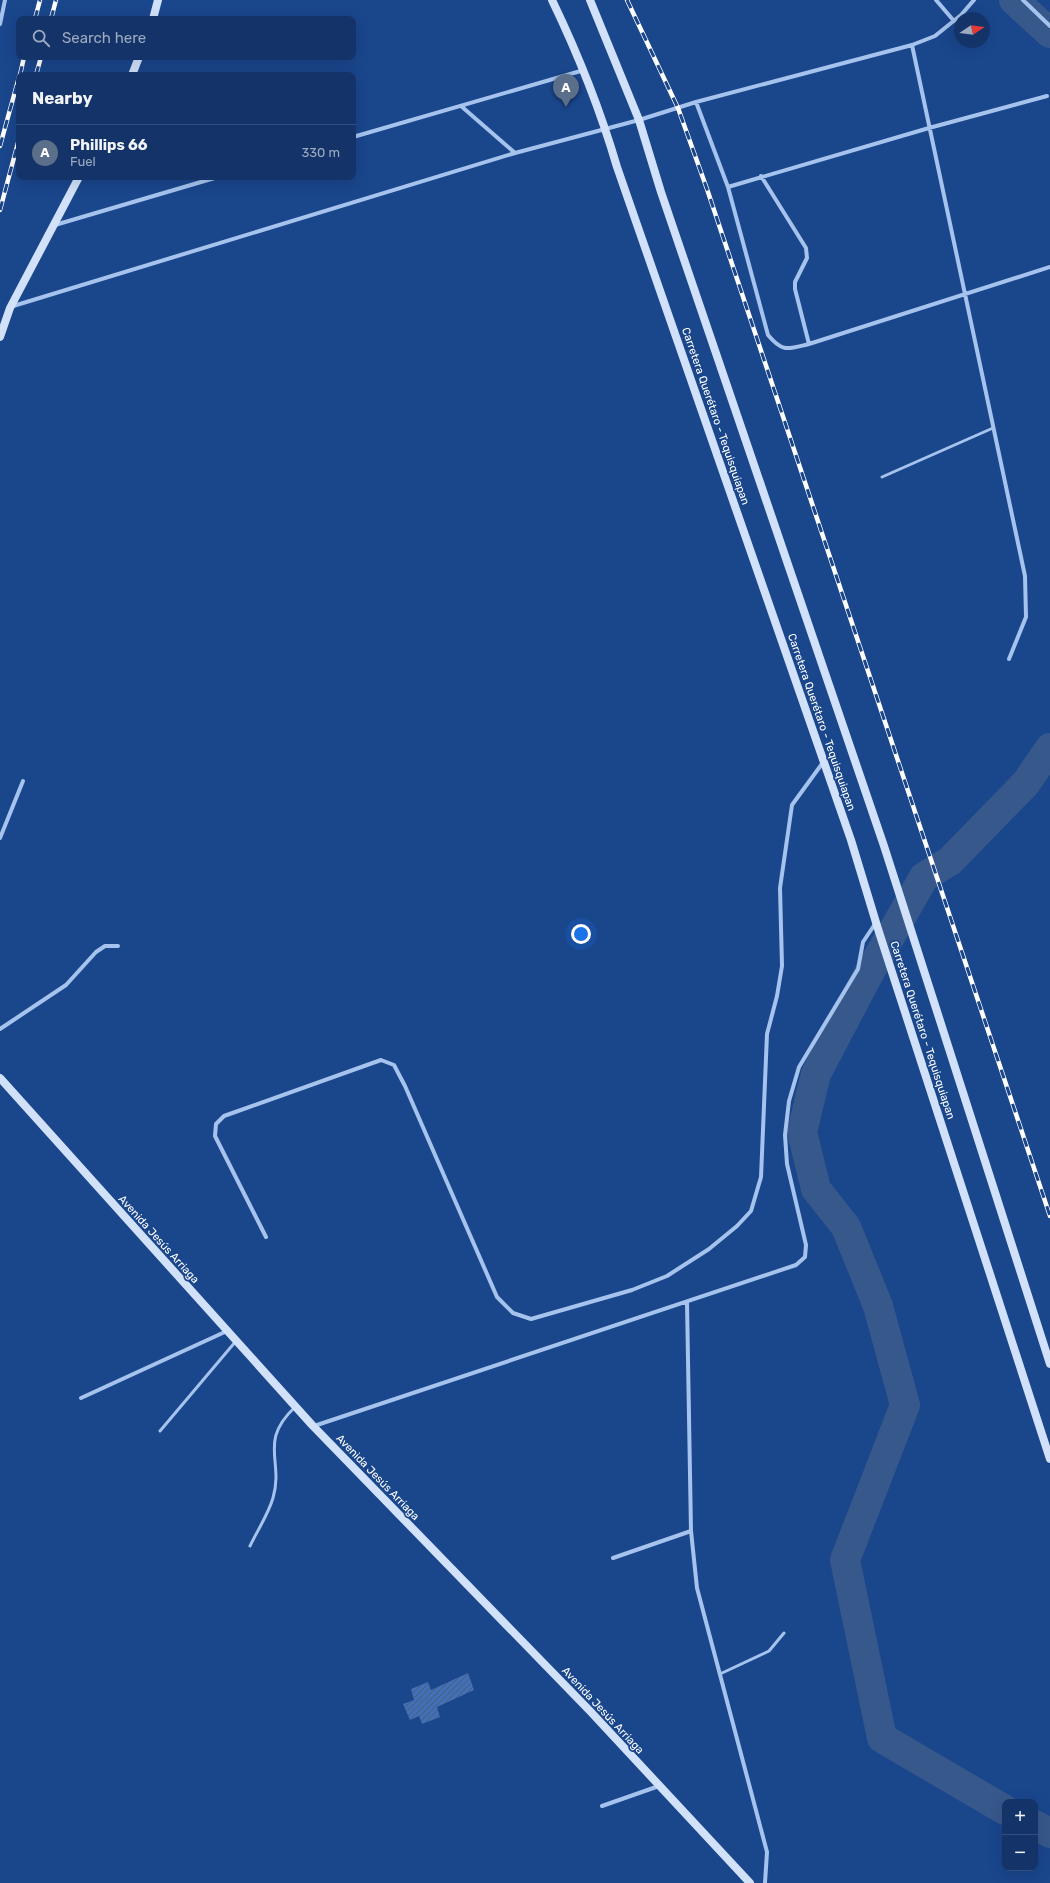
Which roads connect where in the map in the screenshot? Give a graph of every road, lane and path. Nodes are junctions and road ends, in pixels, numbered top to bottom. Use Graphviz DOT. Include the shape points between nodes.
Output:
graph roads {
  1 [pos="5,0"];
  2 [pos="158,0"];
  3 [pos="552,0"];
  4 [pos="590,0"];
  5 [pos="936,0"];
  6 [pos="974,0"];
  7 [pos="1023,0"];
  8 [pos="964,12"];
  9 [pos="154,16"];
  10 [pos="954,22"];
  11 [pos="0,24"];
  12 [pos="1050,26"];
  13 [pos="912,44"];
  14 [pos="138,60"];
  15 [pos="584,70"];
  16 [pos="133,72"];
  17 [pos="1048,96"];
  18 [pos="696,102"];
  19 [pos="461,106"];
  20 [pos="640,120"];
  21 [pos="929,128"];
  22 [pos="606,129"];
  23 [pos="356,136"];
  24 [pos="515,153"];
  25 [pos="761,176"];
  26 [pos="77,180"];
  27 [pos="208,180"];
  28 [pos="728,187"];
  29 [pos="54,225"];
  30 [pos="1050,267"];
  31 [pos="966,293"];
  32 [pos="10,308"];
  33 [pos="0,336"];
  34 [pos="809,344"];
  35 [pos="993,428"];
  36 [pos="882,477"];
  37 [pos="1009,659"];
  38 [pos="824,760"];
  39 [pos="23,782"];
  40 [pos="0,838"];
  41 [pos="877,926"];
  42 [pos="118,946"];
  43 [pos="0,1029"];
  44 [pos="0,1078"];
  45 [pos="266,1237"];
  46 [pos="687,1302"];
  47 [pos="227,1332"];
  48 [pos="236,1341"];
  49 [pos="1050,1364"];
  50 [pos="81,1398"];
  51 [pos="296,1407"];
  52 [pos="313,1426"];
  53 [pos="160,1431"];
  54 [pos="1050,1459"];
  55 [pos="691,1531"];
  56 [pos="250,1546"];
  57 [pos="613,1558"];
  58 [pos="784,1633"];
  59 [pos="720,1674"];
  60 [pos="659,1786"];
  61 [pos="602,1806"];
  62 [pos="750,1883"];
  63 [pos="765,1883"];
  1 -- 11 [label="street"];
  2 -- 9 [label="main road"];
  3 -- 15 [label="main road, Carretera Querétaro - Tequisquiapan"];
  4 -- 20 [label="main road, Carretera Querétaro - Tequisquiapan"];
  5 -- 10 [label="street"];
  6 -- 8 [label="street"];
  7 -- 12 [label="street"];
  10 -- 13 [label="street" via="935,36"];
  13 -- 18 [label="street"];
  13 -- 21 [label="street"];
  14 -- 16 [label="main road"];
  15 -- 19 [label="street"];
  15 -- 22 [label="main road, Carretera Querétaro - Tequisquiapan"];
  17 -- 21 [label="street"];
  18 -- 20 [label="street"];
  18 -- 28 [label="street"];
  19 -- 23 [label="street"];
  19 -- 24 [label="street"];
  20 -- 22 [label="street"];
  20 -- 49 [label="main road, Carretera Querétaro - Tequisquiapan" via="660,192 904,907"];
  21 -- 25 [label="street"];
  21 -- 31 [label="street"];
  22 -- 24 [label="street"];
  22 -- 38 [label="main road, Carretera Querétaro - Tequisquiapan" via="617,167"];
  24 -- 32 [label="street"];
  25 -- 28 [label="street"];
  25 -- 34 [label="street" via="806,248 807,258 795,282 795,288"];
  26 -- 29 [label="main road"];
  27 -- 29 [label="street"];
  28 -- 34 [label="street" via="768,335 777,346 789,349"];
  29 -- 32 [label="main road"];
  30 -- 31 [label="street"];
  31 -- 34 [label="street"];
  31 -- 35 [label="street"];
  32 -- 33 [label="main road"];
  35 -- 36 [label="lane"];
  35 -- 37 [label="street" via="1025,576 1026,617"];
  38 -- 41 [label="main road, Carretera Querétaro - Tequisquiapan"];
  38 -- 45 [label="street" via="792,805 780,888 782,966 767,1034 761,1177 751,1211 737,1226 709,1249 667,1276 632,1290 531,1319 513,1313 497,1297 405,1086 394,1065 381,1060 224,1116 216,1124 215,1136"];
  39 -- 40 [label="street"];
  41 -- 46 [label="street" via="863,942 858,969 799,1067 789,1101 784,1135 787,1164 806,1245 805,1257 796,1265"];
  41 -- 54 [label="main road, Carretera Querétaro - Tequisquiapan"];
  42 -- 43 [label="street" via="105,946 96,952 66,985"];
  44 -- 47 [label="main road, Avenida Jesús Arriaga"];
  46 -- 52 [label="street"];
  46 -- 55 [label="street"];
  47 -- 48 [label="main road, Avenida Jesús Arriaga"];
  47 -- 50 [label="street"];
  48 -- 51 [label="main road, Avenida Jesús Arriaga"];
  48 -- 53 [label="lane"];
  51 -- 52 [label="main road, Avenida Jesús Arriaga"];
  51 -- 56 [label="lane" via="275,1433 273,1451 276,1482 273,1500"];
  52 -- 60 [label="main road, Avenida Jesús Arriaga" via="590,1711"];
  55 -- 57 [label="street"];
  55 -- 59 [label="street" via="697,1588"];
  58 -- 59 [label="lane" via="769,1651"];
  59 -- 63 [label="street" via="767,1852"];
  60 -- 61 [label="street"];
  60 -- 62 [label="main road, Avenida Jesús Arriaga"];
}
